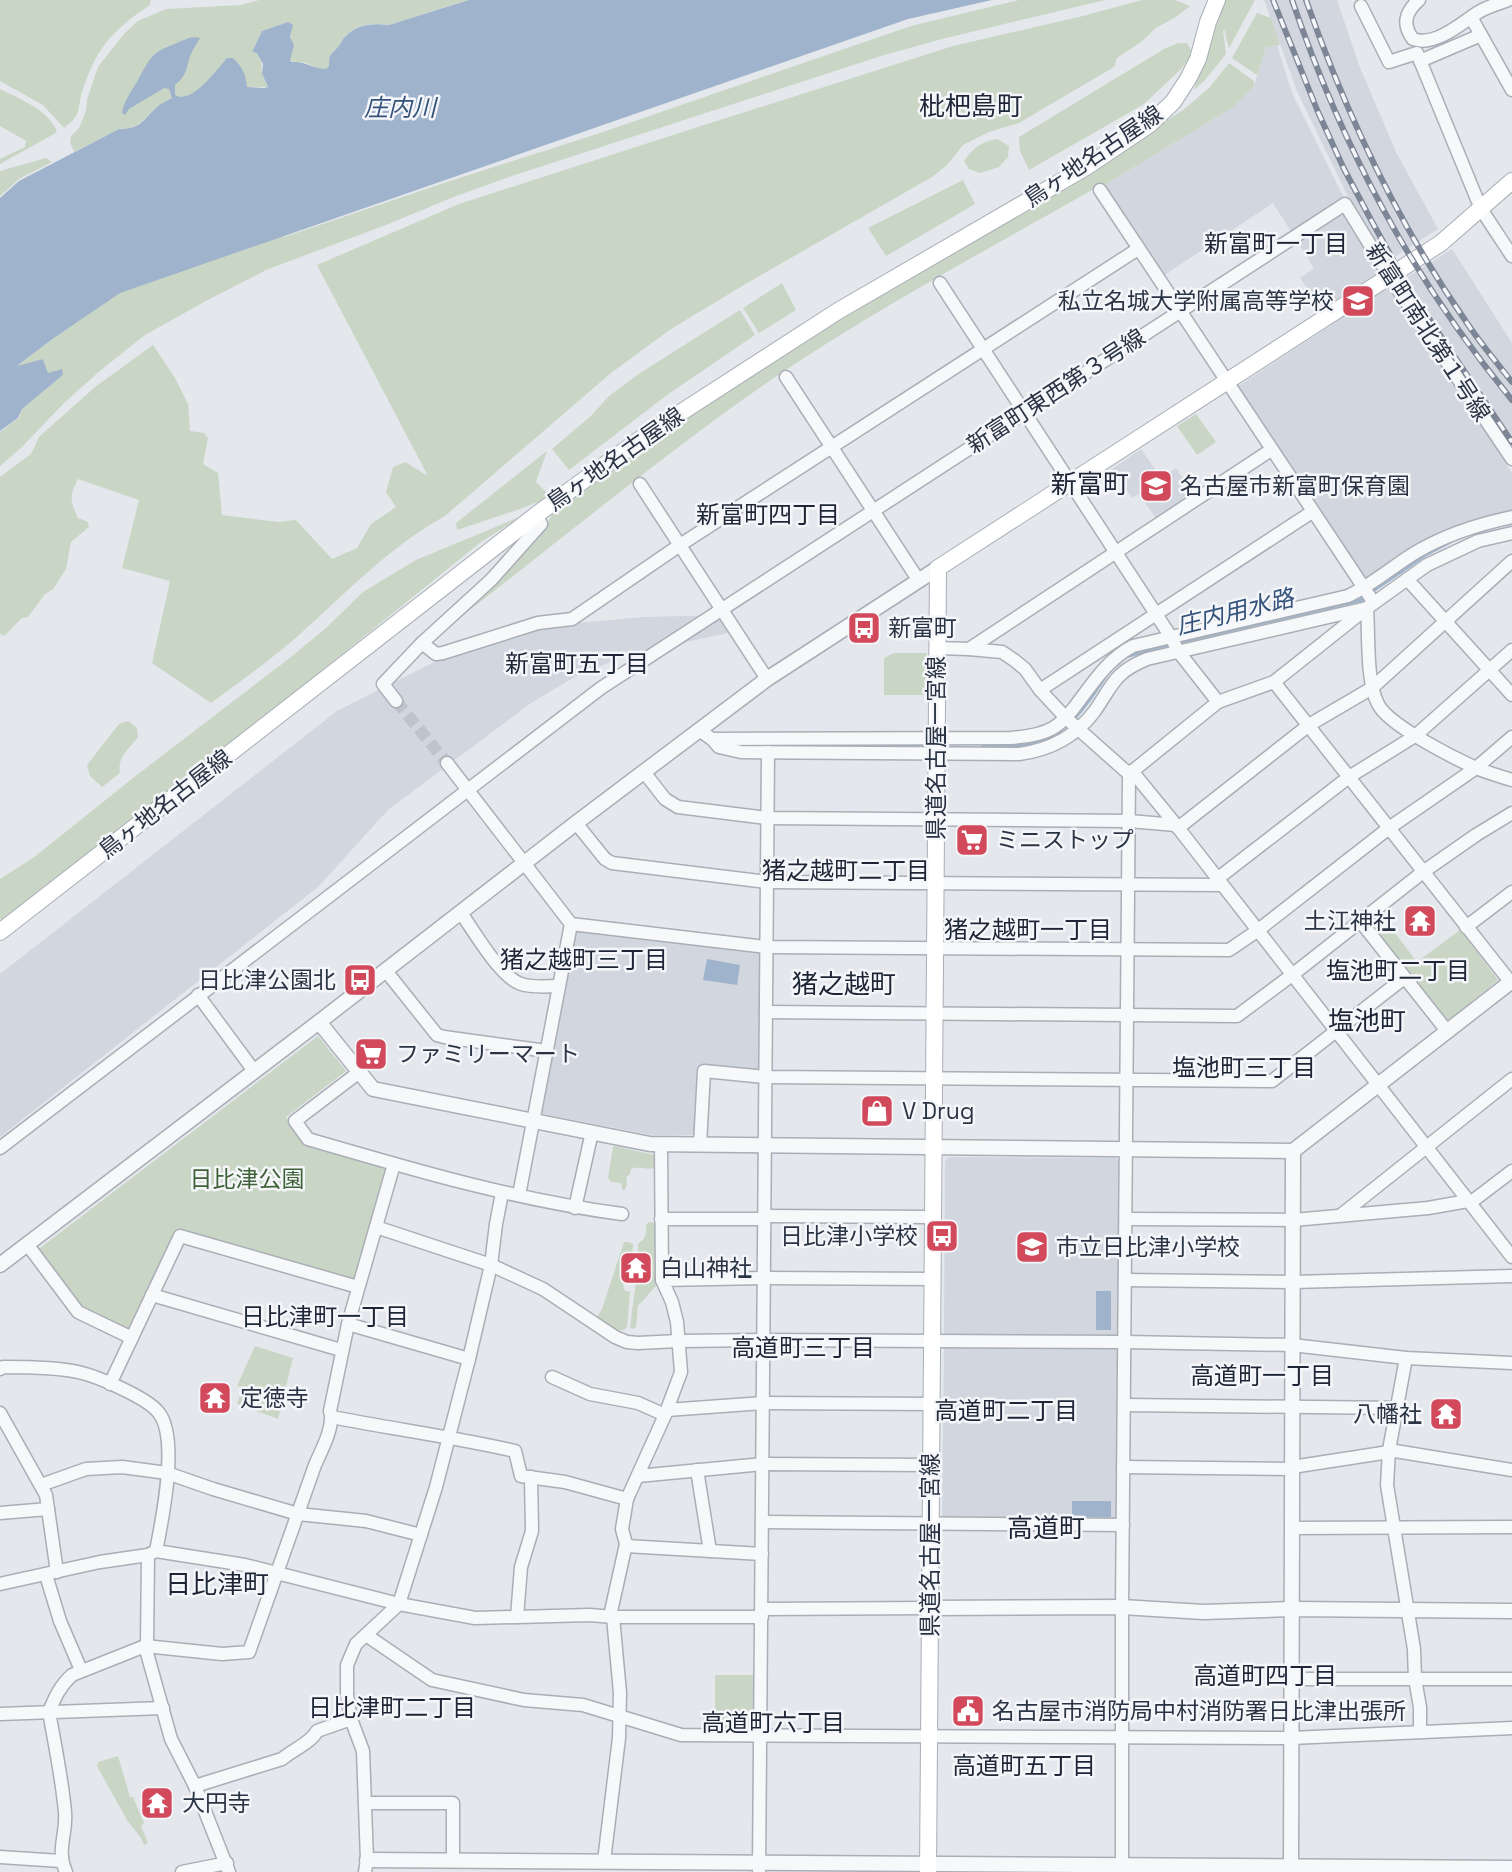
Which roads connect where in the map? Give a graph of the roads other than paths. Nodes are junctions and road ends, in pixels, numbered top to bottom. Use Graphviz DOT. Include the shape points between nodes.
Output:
graph roads {
  1 [pos="1217,0"];
  2 [pos="1419,0"];
  3 [pos="1508,0"];
  4 [pos="1512,5"];
  5 [pos="1361,6"];
  6 [pos="1472,19"];
  7 [pos="1481,35"];
  8 [pos="1420,61"];
  9 [pos="1512,90"];
  10 [pos="1512,181"];
  11 [pos="1101,190"];
  12 [pos="1345,204"];
  13 [pos="1481,209"];
  14 [pos="1138,249"];
  15 [pos="1512,256"];
  16 [pos="1388,276"];
  17 [pos="940,283"];
  18 [pos="1179,311"];
  19 [pos="983,349"];
  20 [pos="786,377"];
  21 [pos="1225,381"];
  22 [pos="1024,412"];
  23 [pos="831,446"];
  24 [pos="1271,450"];
  25 [pos="1512,459"];
  26 [pos="1070,483"];
  27 [pos="640,484"];
  28 [pos="873,510"];
  29 [pos="1312,512"];
  30 [pos="536,515"];
  31 [pos="1512,517"];
  32 [pos="1512,533"];
  33 [pos="680,545"];
  34 [pos="1116,552"];
  35 [pos="1512,561"];
  36 [pos="938,568"];
  37 [pos="1407,579"];
  38 [pos="919,581"];
  39 [pos="1368,598"];
  40 [pos="722,610"];
  41 [pos="1156,616"];
  42 [pos="1446,621"];
  43 [pos="422,643"];
  44 [pos="1175,644"];
  45 [pos="937,649"];
  46 [pos="969,649"];
  47 [pos="1512,649"];
  48 [pos="1489,670"];
  49 [pos="767,679"];
  50 [pos="1275,682"];
  51 [pos="1372,688"];
  52 [pos="1040,690"];
  53 [pos="1512,695"];
  54 [pos="396,701"];
  55 [pos="1218,702"];
  56 [pos="1072,724"];
  57 [pos="1309,725"];
  58 [pos="699,730"];
  59 [pos="1415,736"];
  60 [pos="1512,737"];
  61 [pos="712,738"];
  62 [pos="937,746"];
  63 [pos="768,752"];
  64 [pos="447,763"];
  65 [pos="1476,768"];
  66 [pos="644,772"];
  67 [pos="1130,773"];
  68 [pos="1349,777"];
  69 [pos="1512,780"];
  70 [pos="469,790"];
  71 [pos="1512,813"];
  72 [pos="767,817"];
  73 [pos="936,818"];
  74 [pos="1129,821"];
  75 [pos="576,823"];
  76 [pos="1177,827"];
  77 [pos="1389,828"];
  78 [pos="524,863"];
  79 [pos="1423,872"];
  80 [pos="767,882"];
  81 [pos="1220,882"];
  82 [pos="936,883"];
  83 [pos="1129,885"];
  84 [pos="1512,892"];
  85 [pos="461,913"];
  86 [pos="1361,922"];
  87 [pos="571,924"];
  88 [pos="1466,927"];
  89 [pos="1257,930"];
  90 [pos="0,932"];
  91 [pos="766,947"];
  92 [pos="935,948"];
  93 [pos="1128,950"];
  94 [pos="386,971"];
  95 [pos="1292,975"];
  96 [pos="1404,978"];
  97 [pos="1511,982"];
  98 [pos="559,986"];
  99 [pos="198,995"];
  100 [pos="766,1012"];
  101 [pos="934,1014"];
  102 [pos="1128,1015"];
  103 [pos="319,1022"];
  104 [pos="1335,1030"];
  105 [pos="1447,1031"];
  106 [pos="547,1051"];
  107 [pos="254,1071"];
  108 [pos="358,1073"];
  109 [pos="765,1077"];
  110 [pos="934,1078"];
  111 [pos="1512,1079"];
  112 [pos="1128,1080"];
  113 [pos="1378,1085"];
  114 [pos="533,1121"];
  115 [pos="592,1132"];
  116 [pos="661,1144"];
  117 [pos="700,1145"];
  118 [pos="765,1146"];
  119 [pos="1426,1146"];
  120 [pos="0,1148"];
  121 [pos="934,1148"];
  122 [pos="1127,1150"];
  123 [pos="1293,1151"];
  124 [pos="394,1164"];
  125 [pos="1512,1171"];
  126 [pos="502,1193"];
  127 [pos="519,1195"];
  128 [pos="1469,1202"];
  129 [pos="575,1208"];
  130 [pos="622,1214"];
  131 [pos="1341,1215"];
  132 [pos="933,1217"];
  133 [pos="764,1218"];
  134 [pos="662,1219"];
  135 [pos="1126,1220"];
  136 [pos="1293,1220"];
  137 [pos="376,1227"];
  138 [pos="27,1244"];
  139 [pos="1512,1257"];
  140 [pos="0,1265"];
  141 [pos="491,1265"];
  142 [pos="1512,1276"];
  143 [pos="764,1278"];
  144 [pos="933,1279"];
  145 [pos="662,1280"];
  146 [pos="1125,1280"];
  147 [pos="1293,1282"];
  148 [pos="358,1287"];
  149 [pos="152,1296"];
  150 [pos="348,1324"];
  151 [pos="132,1338"];
  152 [pos="764,1340"];
  153 [pos="679,1341"];
  154 [pos="932,1341"];
  155 [pos="1125,1342"];
  156 [pos="1292,1345"];
  157 [pos="341,1350"];
  158 [pos="1406,1358"];
  159 [pos="470,1359"];
  160 [pos="1512,1363"];
  161 [pos="1,1366"];
  162 [pos="552,1377"];
  163 [pos="110,1384"];
  164 [pos="763,1403"];
  165 [pos="932,1404"];
  166 [pos="1124,1405"];
  167 [pos="1292,1407"];
  168 [pos="1397,1408"];
  169 [pos="666,1412"];
  170 [pos="0,1413"];
  171 [pos="332,1417"];
  172 [pos="449,1438"];
  173 [pos="1389,1451"];
  174 [pos="762,1464"];
  175 [pos="931,1465"];
  176 [pos="1124,1466"];
  177 [pos="1292,1468"];
  178 [pos="697,1470"];
  179 [pos="1512,1470"];
  180 [pos="167,1473"];
  181 [pos="638,1476"];
  182 [pos="531,1477"];
  183 [pos="41,1485"];
  184 [pos="627,1499"];
  185 [pos="48,1509"];
  186 [pos="0,1513"];
  187 [pos="298,1514"];
  188 [pos="762,1522"];
  189 [pos="931,1525"];
  190 [pos="1123,1525"];
  191 [pos="1394,1527"];
  192 [pos="1512,1527"];
  193 [pos="1291,1528"];
  194 [pos="421,1535"];
  195 [pos="626,1546"];
  196 [pos="709,1551"];
  197 [pos="152,1553"];
  198 [pos="762,1554"];
  199 [pos="51,1573"];
  200 [pos="276,1574"];
  201 [pos="0,1584"];
  202 [pos="399,1604"];
  203 [pos="1122,1607"];
  204 [pos="930,1608"];
  205 [pos="1291,1609"];
  206 [pos="1408,1611"];
  207 [pos="1512,1611"];
  208 [pos="762,1613"];
  209 [pos="612,1616"];
  210 [pos="517,1617"];
  211 [pos="366,1634"];
  212 [pos="146,1646"];
  213 [pos="81,1670"];
  214 [pos="1291,1679"];
  215 [pos="1415,1679"];
  216 [pos="1512,1679"];
  217 [pos="163,1708"];
  218 [pos="49,1712"];
  219 [pos="0,1714"];
  220 [pos="619,1716"];
  221 [pos="351,1719"];
  222 [pos="1512,1728"];
  223 [pos="1420,1731"];
  224 [pos="761,1735"];
  225 [pos="929,1736"];
  226 [pos="1122,1737"];
  227 [pos="1291,1738"];
  228 [pos="195,1786"];
  229 [pos="365,1803"];
  230 [pos="0,1857"];
  231 [pos="453,1860"];
  232 [pos="597,1865"];
  233 [pos="64,1866"];
  234 [pos="366,1866"];
  235 [pos="760,1867"];
  236 [pos="928,1867"];
  237 [pos="228,1868"];
  238 [pos="1122,1868"];
  239 [pos="1512,1868"];
  240 [pos="1291,1869"];
  241 [pos="182,1872"];
  1 -- 30 [label="main road, 鳥ヶ地名古屋線" via="1188,79 1174,102 1150,124 1086,167 770,353"];
  2 -- 6 [label="street" via="1407,15 1406,25 1413,39 1421,42"];
  3 -- 4 [label="street"];
  3 -- 6 [label="street"];
  5 -- 8 [label="street" via="1389,62 1417,54"];
  6 -- 7 [label="street"];
  7 -- 8 [label="street"];
  7 -- 9 [label="street"];
  8 -- 13 [label="street"];
  10 -- 13 [label="main road"];
  11 -- 14 [label="street"];
  12 -- 16 [label="street, 新富町南北第１号線"];
  12 -- 18 [label="street, 新富町東西第３号線"];
  13 -- 15 [label="street"];
  13 -- 16 [label="main road" via="1441,243"];
  14 -- 18 [label="street"];
  14 -- 19 [label="street"];
  16 -- 21 [label="main road"];
  16 -- 25 [label="street, 新富町南北第１号線"];
  17 -- 19 [label="street"];
  18 -- 21 [label="street"];
  18 -- 22 [label="street, 新富町東西第３号線"];
  19 -- 22 [label="street"];
  19 -- 23 [label="street"];
  20 -- 23 [label="street"];
  21 -- 24 [label="street"];
  21 -- 26 [label="main road"];
  22 -- 26 [label="street"];
  22 -- 28 [label="street, 新富町東西第３号線"];
  23 -- 28 [label="street"];
  23 -- 33 [label="street"];
  24 -- 29 [label="street"];
  24 -- 34 [label="street"];
  26 -- 34 [label="street"];
  26 -- 36 [label="main road"];
  27 -- 33 [label="street"];
  28 -- 38 [label="street"];
  28 -- 40 [label="street, 新富町東西第３号線"];
  29 -- 39 [label="street"];
  29 -- 41 [label="street"];
  30 -- 43 [label="street" via="541,524 491,580"];
  30 -- 90 [label="main road, 鳥ヶ地名古屋線"];
  31 -- 39 [label="street" via="1463,530 1416,551"];
  32 -- 37 [label="street" via="1447,554"];
  33 -- 40 [label="street"];
  33 -- 43 [label="street" via="572,619 538,624 443,653 436,654"];
  34 -- 41 [label="street"];
  34 -- 46 [label="street"];
  35 -- 42 [label="street"];
  36 -- 38 [label="street"];
  36 -- 45 [label="main road, 県道名古屋一宮線"];
  37 -- 39 [label="street"];
  37 -- 42 [label="street"];
  38 -- 49 [label="street"];
  39 -- 44 [label="street"];
  39 -- 44 [label="street" via="1348,596 1268,614"];
  39 -- 50 [label="street"];
  39 -- 51 [label="street"];
  40 -- 49 [label="street"];
  40 -- 70 [label="street, 新富町東西第３号線" via="601,688"];
  41 -- 44 [label="street"];
  41 -- 52 [label="street"];
  42 -- 48 [label="street"];
  42 -- 51 [label="street"];
  43 -- 54 [label="street" via="383,684"];
  44 -- 55 [label="street"];
  44 -- 56 [label="street" via="1133,646 1121,652 1099,675"];
  45 -- 46 [label="street"];
  45 -- 62 [label="main road, 県道名古屋一宮線"];
  46 -- 52 [label="street" via="1002,652 1024,669"];
  47 -- 48 [label="street"];
  48 -- 53 [label="street"];
  48 -- 59 [label="street"];
  49 -- 58 [label="street"];
  50 -- 55 [label="street"];
  50 -- 57 [label="street"];
  51 -- 57 [label="street"];
  51 -- 59 [label="street" via="1379,707"];
  52 -- 56 [label="street"];
  55 -- 67 [label="street"];
  56 -- 62 [label="street" via="1024,737"];
  56 -- 67 [label="street"];
  57 -- 68 [label="street"];
  57 -- 76 [label="street"];
  58 -- 61 [label="street"];
  58 -- 66 [label="street"];
  59 -- 65 [label="street"];
  59 -- 68 [label="street"];
  60 -- 65 [label="street"];
  61 -- 62 [label="street"];
  61 -- 63 [label="street" via="719,747"];
  62 -- 63 [label="street"];
  62 -- 73 [label="main road, 県道名古屋一宮線"];
  63 -- 72 [label="street"];
  64 -- 70 [label="street"];
  65 -- 69 [label="street"];
  65 -- 77 [label="street"];
  66 -- 72 [label="street" via="664,799 678,807"];
  66 -- 75 [label="street"];
  67 -- 74 [label="street"];
  67 -- 76 [label="street"];
  68 -- 77 [label="street"];
  68 -- 81 [label="street"];
  70 -- 78 [label="street"];
  70 -- 99 [label="street, 新富町東西第３号線"];
  71 -- 79 [label="street"];
  72 -- 73 [label="street"];
  72 -- 80 [label="street"];
  73 -- 74 [label="street"];
  73 -- 82 [label="main road, 県道名古屋一宮線"];
  74 -- 76 [label="street"];
  74 -- 83 [label="street"];
  75 -- 78 [label="street"];
  75 -- 80 [label="street" via="612,863"];
  76 -- 81 [label="street"];
  77 -- 79 [label="street"];
  77 -- 89 [label="street"];
  78 -- 85 [label="street"];
  78 -- 87 [label="street"];
  79 -- 86 [label="street"];
  79 -- 88 [label="street"];
  80 -- 82 [label="street"];
  80 -- 91 [label="street"];
  81 -- 83 [label="street"];
  81 -- 89 [label="street"];
  82 -- 83 [label="street"];
  82 -- 92 [label="main road, 県道名古屋一宮線"];
  83 -- 93 [label="street"];
  84 -- 88 [label="street"];
  85 -- 94 [label="street"];
  85 -- 98 [label="street" via="513,980 530,986"];
  86 -- 95 [label="street"];
  86 -- 96 [label="street"];
  87 -- 91 [label="street"];
  87 -- 98 [label="street"];
  88 -- 97 [label="street"];
  89 -- 93 [label="street" via="1229,950"];
  89 -- 95 [label="street"];
  91 -- 92 [label="street"];
  91 -- 100 [label="street"];
  92 -- 93 [label="street"];
  92 -- 101 [label="main road, 県道名古屋一宮線"];
  93 -- 102 [label="street"];
  94 -- 103 [label="street"];
  94 -- 106 [label="street" via="437,1035"];
  95 -- 102 [label="street" via="1237,1016"];
  95 -- 104 [label="street"];
  96 -- 104 [label="street"];
  96 -- 105 [label="street"];
  97 -- 105 [label="street"];
  98 -- 106 [label="street"];
  99 -- 107 [label="street"];
  99 -- 120 [label="street, 新富町東西第３号線"];
  100 -- 101 [label="street"];
  100 -- 109 [label="street"];
  101 -- 102 [label="street"];
  101 -- 110 [label="main road, 県道名古屋一宮線"];
  102 -- 112 [label="street"];
  103 -- 107 [label="street"];
  103 -- 108 [label="street"];
  104 -- 112 [label="street" via="1272,1081"];
  104 -- 113 [label="street"];
  105 -- 113 [label="street"];
  106 -- 114 [label="street"];
  107 -- 138 [label="street"];
  108 -- 114 [label="street" via="379,1091"];
  108 -- 124 [label="street" via="295,1121 308,1139"];
  109 -- 110 [label="street"];
  109 -- 117 [label="street" via="704,1072"];
  109 -- 118 [label="street"];
  110 -- 112 [label="street"];
  110 -- 121 [label="main road, 県道名古屋一宮線"];
  111 -- 119 [label="street"];
  112 -- 122 [label="street"];
  113 -- 119 [label="street"];
  113 -- 123 [label="street"];
  114 -- 115 [label="street"];
  114 -- 127 [label="street"];
  115 -- 116 [label="street"];
  115 -- 129 [label="street"];
  116 -- 117 [label="street"];
  116 -- 134 [label="street"];
  117 -- 118 [label="street"];
  118 -- 121 [label="street"];
  118 -- 133 [label="street"];
  119 -- 128 [label="street"];
  119 -- 131 [label="street"];
  121 -- 122 [label="street"];
  121 -- 132 [label="main road, 県道名古屋一宮線"];
  122 -- 123 [label="street"];
  122 -- 135 [label="street"];
  123 -- 136 [label="street"];
  124 -- 126 [label="street"];
  124 -- 137 [label="street"];
  125 -- 128 [label="street"];
  126 -- 127 [label="street"];
  126 -- 141 [label="street"];
  127 -- 129 [label="street"];
  128 -- 131 [label="street"];
  128 -- 139 [label="street"];
  129 -- 130 [label="street"];
  131 -- 136 [label="street"];
  132 -- 133 [label="street"];
  132 -- 144 [label="main road, 県道名古屋一宮線"];
  133 -- 134 [label="street"];
  133 -- 143 [label="street"];
  134 -- 145 [label="street"];
  135 -- 136 [label="street"];
  135 -- 146 [label="street"];
  136 -- 147 [label="street"];
  137 -- 141 [label="street"];
  137 -- 148 [label="street"];
  138 -- 140 [label="street"];
  138 -- 151 [label="street" via="78,1312"];
  141 -- 153 [label="street" via="543,1289 627,1342"];
  141 -- 159 [label="street"];
  142 -- 147 [label="street"];
  143 -- 144 [label="street"];
  143 -- 145 [label="street"];
  143 -- 152 [label="street"];
  144 -- 154 [label="main road, 県道名古屋一宮線"];
  145 -- 153 [label="street" via="672,1302"];
  146 -- 147 [label="street"];
  146 -- 155 [label="street"];
  147 -- 156 [label="street"];
  148 -- 149 [label="street" via="180,1236"];
  148 -- 150 [label="street"];
  149 -- 151 [label="street"];
  149 -- 157 [label="street"];
  150 -- 157 [label="street"];
  150 -- 159 [label="street"];
  151 -- 163 [label="street"];
  152 -- 153 [label="street"];
  152 -- 154 [label="street"];
  152 -- 164 [label="street"];
  153 -- 169 [label="street" via="681,1372"];
  154 -- 155 [label="street"];
  154 -- 165 [label="main road, 県道名古屋一宮線"];
  155 -- 156 [label="street"];
  155 -- 166 [label="street"];
  156 -- 158 [label="street"];
  156 -- 167 [label="street"];
  157 -- 171 [label="street"];
  158 -- 160 [label="street"];
  158 -- 168 [label="street"];
  159 -- 172 [label="street"];
  161 -- 163 [label="street" via="78,1372"];
  162 -- 169 [label="street" via="590,1394"];
  163 -- 180 [label="street" via="142,1399 160,1414 167,1434"];
  164 -- 165 [label="street"];
  164 -- 169 [label="street"];
  164 -- 174 [label="street"];
  165 -- 175 [label="main road, 県道名古屋一宮線"];
  166 -- 167 [label="street"];
  166 -- 176 [label="street"];
  167 -- 168 [label="street"];
  167 -- 177 [label="street"];
  168 -- 173 [label="street"];
  169 -- 181 [label="street"];
  170 -- 183 [label="street"];
  171 -- 172 [label="street"];
  171 -- 187 [label="street"];
  172 -- 182 [label="street" via="515,1451 521,1476"];
  172 -- 194 [label="street"];
  173 -- 177 [label="street"];
  173 -- 179 [label="street"];
  173 -- 191 [label="street" via="1387,1485"];
  174 -- 175 [label="street"];
  174 -- 178 [label="street"];
  174 -- 188 [label="street"];
  175 -- 189 [label="main road, 県道名古屋一宮線"];
  176 -- 177 [label="street"];
  176 -- 190 [label="street"];
  177 -- 193 [label="street"];
  178 -- 181 [label="street"];
  178 -- 196 [label="street"];
  180 -- 183 [label="street" via="122,1467 86,1469"];
  180 -- 187 [label="street"];
  180 -- 197 [label="street" via="165,1505"];
  181 -- 184 [label="street"];
  182 -- 184 [label="street"];
  182 -- 210 [label="street" via="532,1531 520,1567"];
  183 -- 185 [label="street"];
  184 -- 195 [label="street" via="622,1529"];
  185 -- 186 [label="street"];
  185 -- 199 [label="street"];
  187 -- 194 [label="street" via="366,1521"];
  187 -- 200 [label="street"];
  188 -- 189 [label="street"];
  188 -- 198 [label="street"];
  189 -- 190 [label="street"];
  189 -- 204 [label="main road, 県道名古屋一宮線"];
  190 -- 203 [label="street"];
  191 -- 192 [label="street"];
  191 -- 193 [label="street"];
  191 -- 206 [label="street"];
  193 -- 205 [label="street"];
  194 -- 202 [label="street"];
  195 -- 196 [label="street"];
  195 -- 209 [label="street"];
  196 -- 198 [label="street"];
  197 -- 199 [label="street"];
  197 -- 200 [label="street" via="245,1565"];
  197 -- 212 [label="street"];
  198 -- 208 [label="street"];
  199 -- 201 [label="street"];
  199 -- 213 [label="street" via="60,1621"];
  200 -- 202 [label="street"];
  200 -- 212 [label="street" via="249,1652 222,1654"];
  202 -- 210 [label="street" via="475,1618"];
  202 -- 211 [label="street"];
  203 -- 204 [label="street"];
  203 -- 205 [label="street" via="1203,1612"];
  203 -- 226 [label="street"];
  204 -- 208 [label="street"];
  204 -- 225 [label="main road, 県道名古屋一宮線"];
  205 -- 206 [label="street"];
  205 -- 214 [label="street"];
  206 -- 207 [label="street"];
  206 -- 215 [label="street"];
  208 -- 209 [label="street"];
  208 -- 224 [label="street"];
  209 -- 210 [label="street"];
  209 -- 220 [label="street"];
  211 -- 220 [label="street" via="432,1680 524,1700 583,1705"];
  211 -- 221 [label="street" via="347,1665"];
  212 -- 213 [label="street"];
  212 -- 217 [label="street"];
  213 -- 218 [label="street" via="63,1684"];
  214 -- 215 [label="street"];
  214 -- 227 [label="street"];
  215 -- 216 [label="street"];
  215 -- 223 [label="street"];
  217 -- 218 [label="street"];
  217 -- 228 [label="street" via="171,1739"];
  218 -- 219 [label="street"];
  218 -- 233 [label="street" via="65,1816"];
  220 -- 224 [label="street" via="681,1735"];
  220 -- 232 [label="street"];
  221 -- 228 [label="street" via="317,1731 282,1759"];
  221 -- 229 [label="street" via="362,1751"];
  222 -- 223 [label="street"];
  223 -- 227 [label="street"];
  224 -- 225 [label="street"];
  224 -- 235 [label="street"];
  225 -- 226 [label="street"];
  225 -- 236 [label="main road, 県道名古屋一宮線"];
  226 -- 227 [label="street"];
  226 -- 238 [label="street"];
  227 -- 240 [label="street"];
  228 -- 237 [label="street"];
  229 -- 231 [label="street" via="453,1803"];
  229 -- 234 [label="street"];
  230 -- 233 [label="street"];
  231 -- 232 [label="street"];
  231 -- 234 [label="street"];
  232 -- 235 [label="street"];
  235 -- 236 [label="street"];
  236 -- 238 [label="street"];
  237 -- 241 [label="street"];
  238 -- 240 [label="street"];
  239 -- 240 [label="street"];
}
